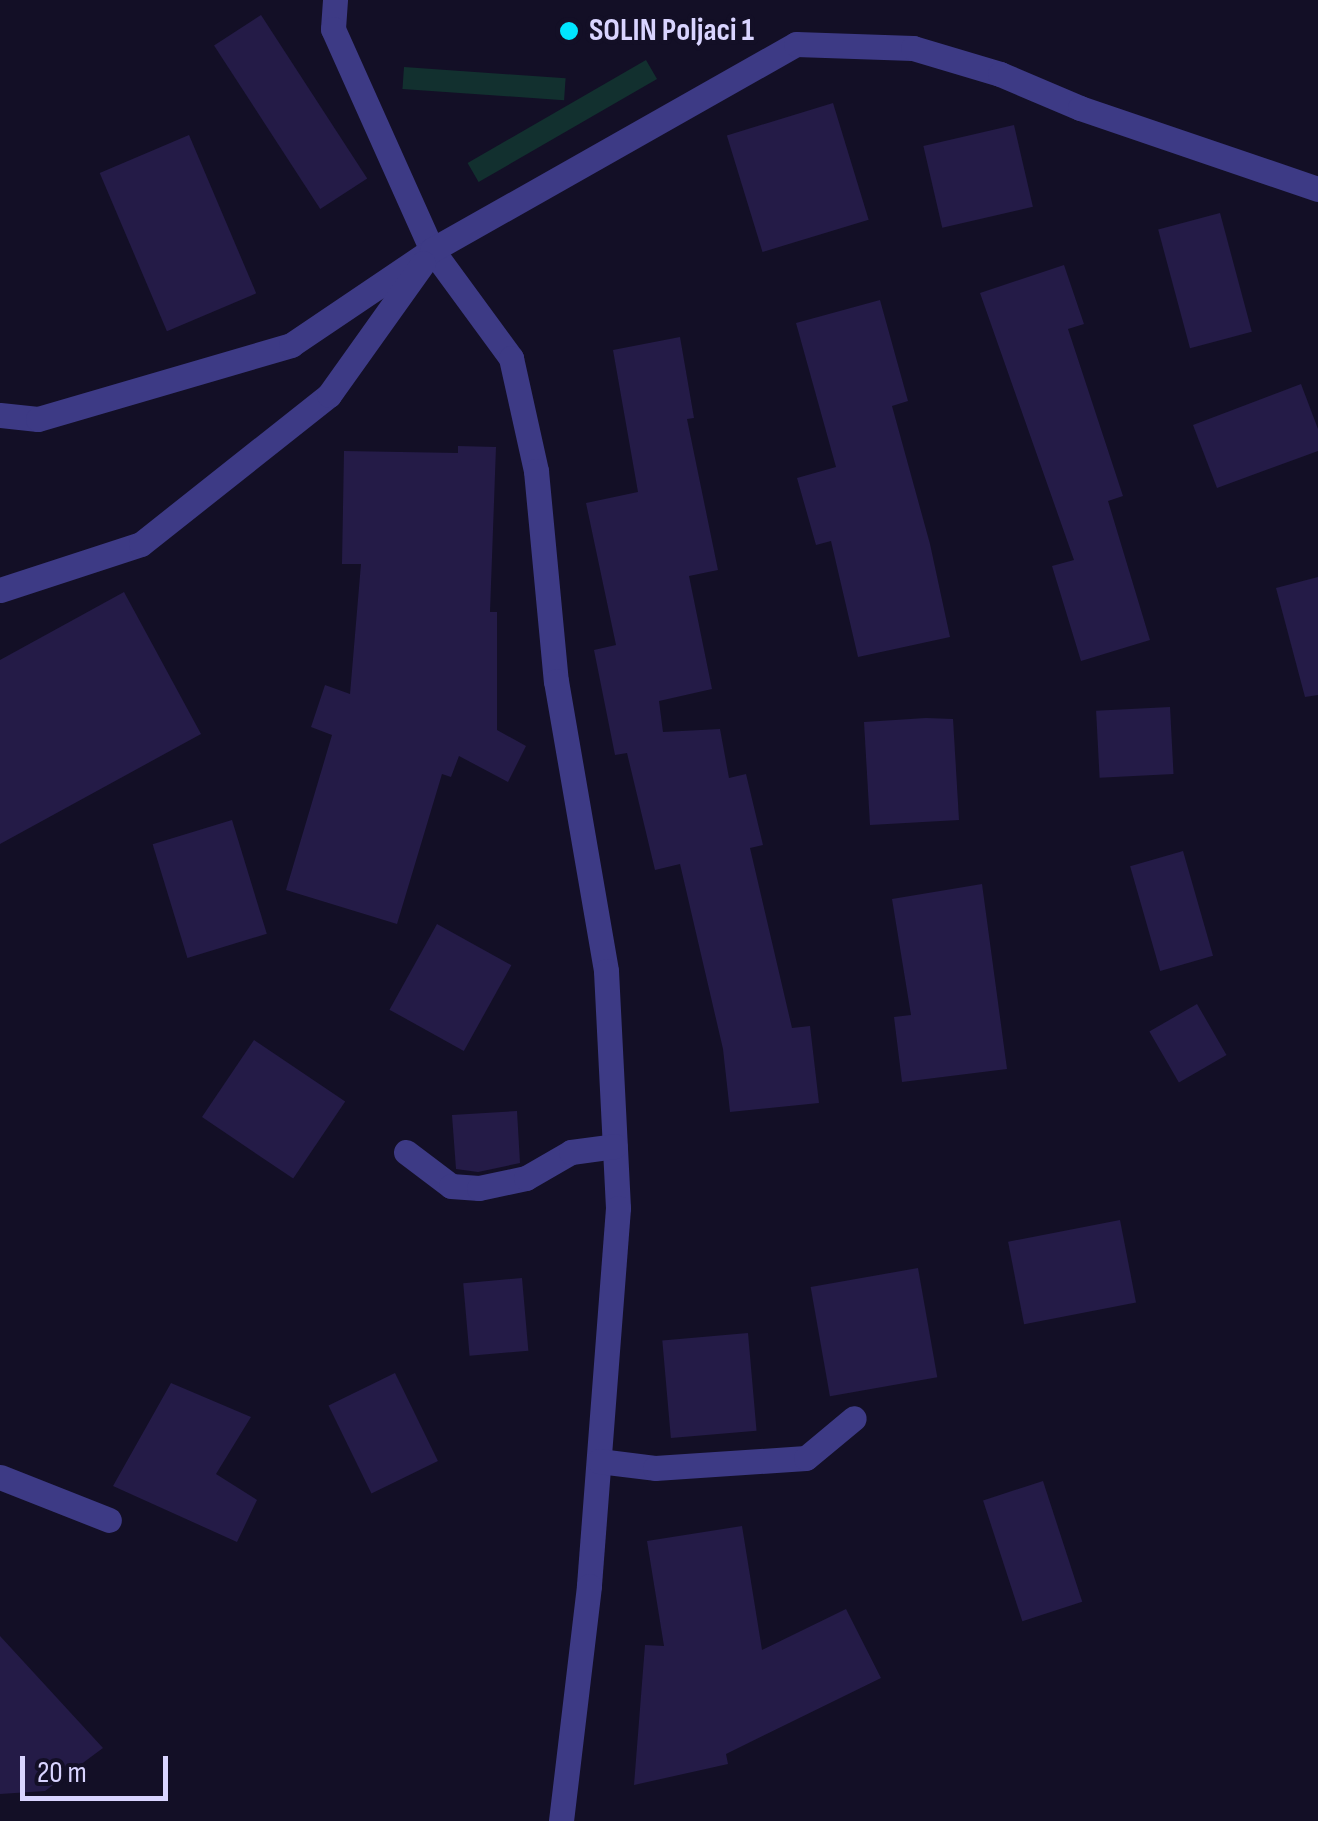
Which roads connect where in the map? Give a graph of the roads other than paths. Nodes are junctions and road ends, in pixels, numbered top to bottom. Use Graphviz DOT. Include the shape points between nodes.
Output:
graph roads {
  1 [pos="335,0"];
  2 [pos="1316,193"];
  3 [pos="432,250"];
  4 [pos="0,415"];
  5 [pos="0,590"];
  6 [pos="615,1146"];
  7 [pos="406,1152"];
  8 [pos="854,1418"];
  9 [pos="599,1461"];
  10 [pos="0,1477"];
  11 [pos="109,1520"];
  12 [pos="561,1821"];
  1 -- 3 [label="street" via="333,28"];
  2 -- 3 [label="street" via="913,48 796,44"];
  3 -- 4 [label="street" via="291,344 38,418"];
  3 -- 5 [label="street" via="328,395 142,544"];
  3 -- 6 [label="street" via="511,358 536,471 556,680 606,971"];
  6 -- 7 [label="street" via="572,1152 526,1178 479,1188 452,1186"];
  6 -- 9 [label="street" via="618,1208"];
  8 -- 9 [label="street" via="806,1458 654,1468"];
  9 -- 12 [label="street"];
  10 -- 11 [label="street"];
}
